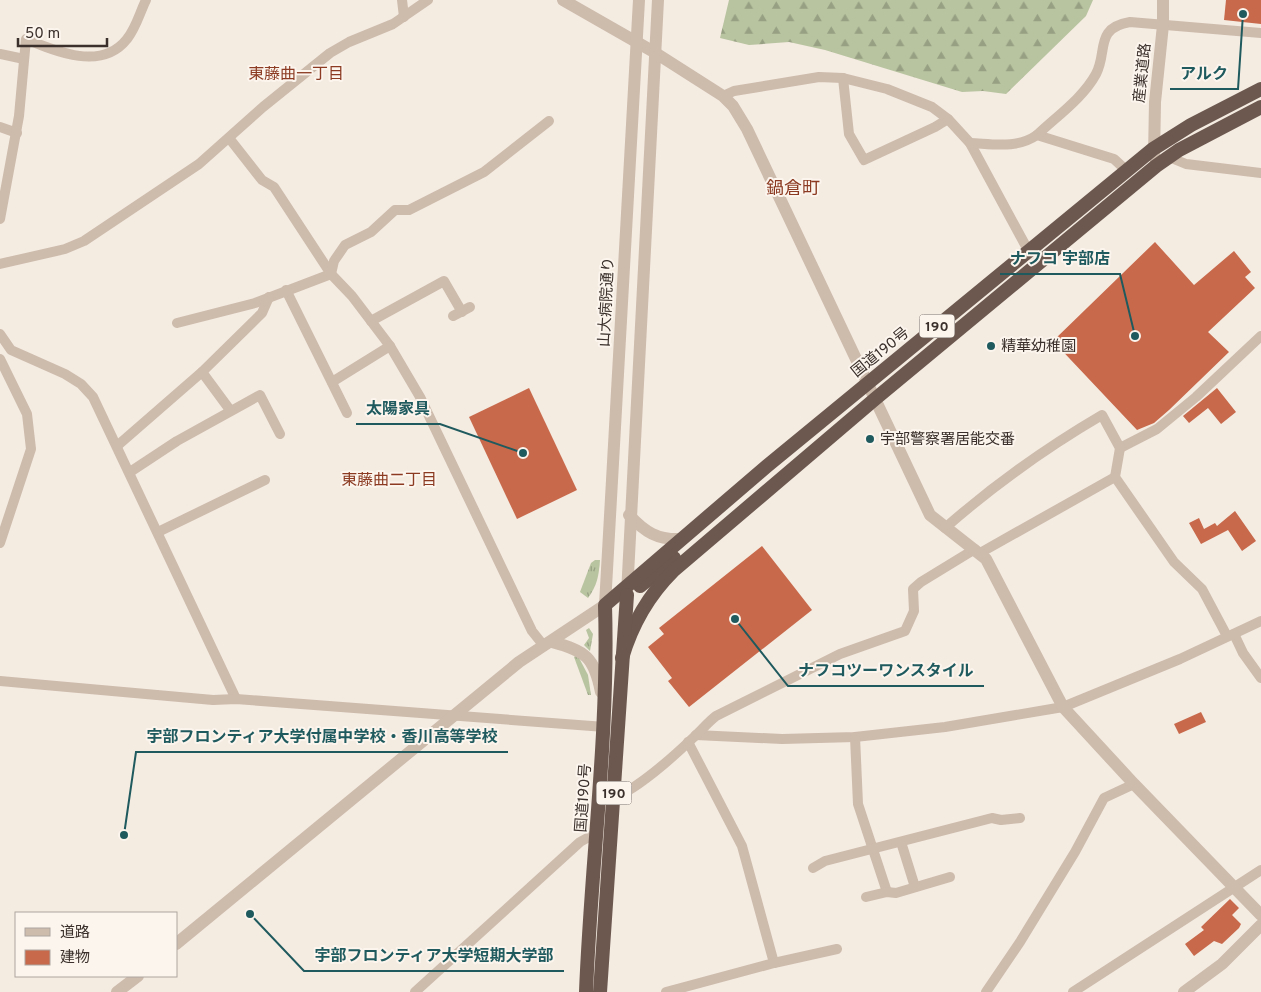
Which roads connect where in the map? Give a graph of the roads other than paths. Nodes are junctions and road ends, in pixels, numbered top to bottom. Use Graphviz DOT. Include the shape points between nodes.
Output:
graph roads {
  1 [pos="146,0"];
  2 [pos="402,0"];
  3 [pos="428,0"];
  4 [pos="563,0"];
  5 [pos="639,0"];
  6 [pos="658,0"];
  7 [pos="1163,0"];
  8 [pos="404,17"];
  9 [pos="1163,25"];
  10 [pos="1261,33"];
  11 [pos="636,41"];
  12 [pos="654,52"];
  13 [pos="0,54"];
  14 [pos="24,59"];
  15 [pos="844,78"];
  16 [pos="1261,89"];
  17 [pos="723,96"];
  18 [pos="1261,107"];
  19 [pos="948,119"];
  20 [pos="549,121"];
  21 [pos="0,127"];
  22 [pos="16,133"];
  23 [pos="1037,134"];
  24 [pos="229,138"];
  25 [pos="970,142"];
  26 [pos="1153,149"];
  27 [pos="1169,157"];
  28 [pos="1156,166"];
  29 [pos="1127,171"];
  30 [pos="1261,172"];
  31 [pos="0,219"];
  32 [pos="1029,252"];
  33 [pos="0,264"];
  34 [pos="331,274"];
  35 [pos="286,290"];
  36 [pos="269,297"];
  37 [pos="462,312"];
  38 [pos="371,321"];
  39 [pos="177,323"];
  40 [pos="0,334"];
  41 [pos="1261,336"];
  42 [pos="390,346"];
  43 [pos="0,359"];
  44 [pos="202,372"];
  45 [pos="332,382"];
  46 [pos="868,383"];
  47 [pos="875,399"];
  48 [pos="230,410"];
  49 [pos="347,413"];
  50 [pos="280,434"];
  51 [pos="117,446"];
  52 [pos="1120,448"];
  53 [pos="130,472"];
  54 [pos="1115,476"];
  55 [pos="265,480"];
  56 [pos="774,483"];
  57 [pos="629,515"];
  58 [pos="945,528"];
  59 [pos="158,532"];
  60 [pos="681,539"];
  61 [pos="0,542"];
  62 [pos="978,551"];
  63 [pos="627,590"];
  64 [pos="605,605"];
  65 [pos="1261,621"];
  66 [pos="1231,635"];
  67 [pos="548,644"];
  68 [pos="622,658"];
  69 [pos="1261,678"];
  70 [pos="0,681"];
  71 [pos="236,699"];
  72 [pos="1063,707"];
  73 [pos="606,711"];
  74 [pos="455,716"];
  75 [pos="605,727"];
  76 [pos="855,737"];
  77 [pos="692,739"];
  78 [pos="1134,784"];
  79 [pos="614,798"];
  80 [pos="1020,818"];
  81 [pos="598,832"];
  82 [pos="901,842"];
  83 [pos="873,849"];
  84 [pos="813,868"];
  85 [pos="1261,870"];
  86 [pos="950,877"];
  87 [pos="1234,887"];
  88 [pos="915,888"];
  89 [pos="887,892"];
  90 [pos="866,897"];
  91 [pos="1261,914"];
  92 [pos="1261,925"];
  93 [pos="178,942"];
  94 [pos="837,949"];
  95 [pos="774,963"];
  96 [pos="137,977"];
  97 [pos="117,992"];
  98 [pos="415,992"];
  99 [pos="586,992"];
  100 [pos="600,992"];
  101 [pos="666,992"];
  102 [pos="986,992"];
  103 [pos="1073,992"];
  104 [pos="1184,992"];
  1 -- 14 [label="street" via="128,39 112,52 101,56 66,54 26,39"];
  2 -- 8 [label="street"];
  3 -- 8 [label="street"];
  4 -- 11 [label="street"];
  5 -- 11 [label="street, 山大病院通り"];
  6 -- 12 [label="street"];
  7 -- 9 [label="street, 産業道路"];
  8 -- 24 [label="street" via="330,52"];
  9 -- 10 [label="street"];
  9 -- 23 [label="street" via="1118,24 1106,35 1097,72 1090,84"];
  9 -- 26 [label="street, 産業道路" via="1154,102"];
  11 -- 12 [label="street"];
  11 -- 64 [label="street, 山大病院通り"];
  12 -- 17 [label="street"];
  12 -- 57 [label="street"];
  13 -- 14 [label="street"];
  14 -- 22 [label="street"];
  15 -- 17 [label="street" via="819,77 734,91"];
  15 -- 19 [label="street" via="887,89 932,107"];
  15 -- 19 [label="street" via="848,134 864,160"];
  16 -- 26 [label="highway, 国道190号 / 190" via="1191,125"];
  17 -- 46 [label="street" via="746,128"];
  18 -- 27 [label="highway, 国道190号 / 190"];
  19 -- 25 [label="street"];
  20 -- 34 [label="street" via="484,172 409,210 395,210 371,232 345,245 334,261"];
  21 -- 22 [label="street"];
  22 -- 31 [label="street"];
  23 -- 25 [label="street" via="1028,141 1015,144"];
  23 -- 29 [label="street" via="1114,159"];
  24 -- 33 [label="street" via="199,164 84,241"];
  24 -- 34 [label="street" via="262,180 274,187"];
  25 -- 32 [label="street"];
  26 -- 28 [label="street, 産業道路"];
  26 -- 29 [label="highway, 国道190号 / 190"];
  27 -- 28 [label="highway, 国道190号 / 190"];
  27 -- 30 [label="street" via="1186,164"];
  28 -- 47 [label="highway, 国道190号 / 190"];
  29 -- 32 [label="highway, 国道190号 / 190"];
  32 -- 46 [label="highway, 国道190号 / 190"];
  34 -- 35 [label="street"];
  34 -- 38 [label="street"];
  35 -- 36 [label="street"];
  35 -- 45 [label="street"];
  36 -- 39 [label="street"];
  36 -- 44 [label="street" via="262,313"];
  37 -- 38 [label="street" via="444,281"];
  38 -- 42 [label="street"];
  40 -- 51 [label="street" via="11,350 81,384 96,404"];
  41 -- 52 [label="street" via="1169,420"];
  42 -- 45 [label="street"];
  42 -- 67 [label="street" via="420,397 532,630"];
  43 -- 61 [label="street" via="28,414 31,449"];
  44 -- 48 [label="street"];
  44 -- 51 [label="street"];
  45 -- 49 [label="street"];
  46 -- 47 [label="street"];
  46 -- 60 [label="highway, 国道190号 / 190"];
  47 -- 56 [label="highway, 国道190号 / 190"];
  47 -- 58 [label="street" via="930,516"];
  48 -- 50 [label="street" via="260,395"];
  48 -- 53 [label="street"];
  51 -- 53 [label="street"];
  52 -- 54 [label="street"];
  52 -- 58 [label="street" via="1102,415 1028,461"];
  53 -- 59 [label="street"];
  54 -- 62 [label="street"];
  54 -- 66 [label="street" via="1174,562 1202,589"];
  55 -- 59 [label="street"];
  56 -- 63 [label="highway, 国道190号 / 190" via="754,494"];
  56 -- 68 [label="highway, 国道190号 / 190" via="659,584 636,620"];
  57 -- 60 [label="street" via="654,537"];
  57 -- 63 [label="street"];
  58 -- 62 [label="street"];
  59 -- 71 [label="street"];
  60 -- 63 [label="highway, 国道190号 / 190"];
  62 -- 72 [label="street" via="1002,587"];
  62 -- 77 [label="street" via="913,589 914,611 905,631 840,654 716,716"];
  63 -- 64 [label="highway, 国道190号 / 190"];
  63 -- 68 [label="highway, 国道190号 / 190"];
  64 -- 67 [label="street"];
  64 -- 73 [label="highway, 国道190号 / 190"];
  65 -- 66 [label="street"];
  66 -- 69 [label="street"];
  66 -- 72 [label="street"];
  67 -- 73 [label="street" via="573,648 592,662"];
  67 -- 74 [label="street" via="519,662"];
  68 -- 79 [label="highway, 国道190号 / 190"];
  70 -- 71 [label="street" via="213,700"];
  71 -- 74 [label="street"];
  72 -- 76 [label="street" via="945,728"];
  72 -- 78 [label="street"];
  73 -- 75 [label="highway, 国道190号 / 190"];
  74 -- 75 [label="street"];
  74 -- 93 [label="street"];
  75 -- 81 [label="highway, 国道190号 / 190"];
  76 -- 77 [label="street"];
  76 -- 83 [label="street" via="858,804"];
  77 -- 79 [label="street" via="627,792"];
  77 -- 95 [label="street" via="742,846"];
  78 -- 87 [label="street"];
  78 -- 102 [label="street" via="1104,798 1075,852"];
  79 -- 100 [label="highway, 国道190号 / 190"];
  80 -- 82 [label="street" via="992,818"];
  81 -- 98 [label="street" via="580,842"];
  81 -- 99 [label="highway, 国道190号 / 190"];
  82 -- 83 [label="street"];
  82 -- 88 [label="street"];
  83 -- 84 [label="street" via="825,861"];
  83 -- 89 [label="street"];
  85 -- 87 [label="street"];
  86 -- 88 [label="street"];
  87 -- 91 [label="street"];
  87 -- 103 [label="street"];
  88 -- 89 [label="street"];
  89 -- 90 [label="street"];
  92 -- 104 [label="street" via="1222,964"];
  94 -- 95 [label="street"];
  95 -- 101 [label="street"];
  96 -- 97 [label="street"];
}
